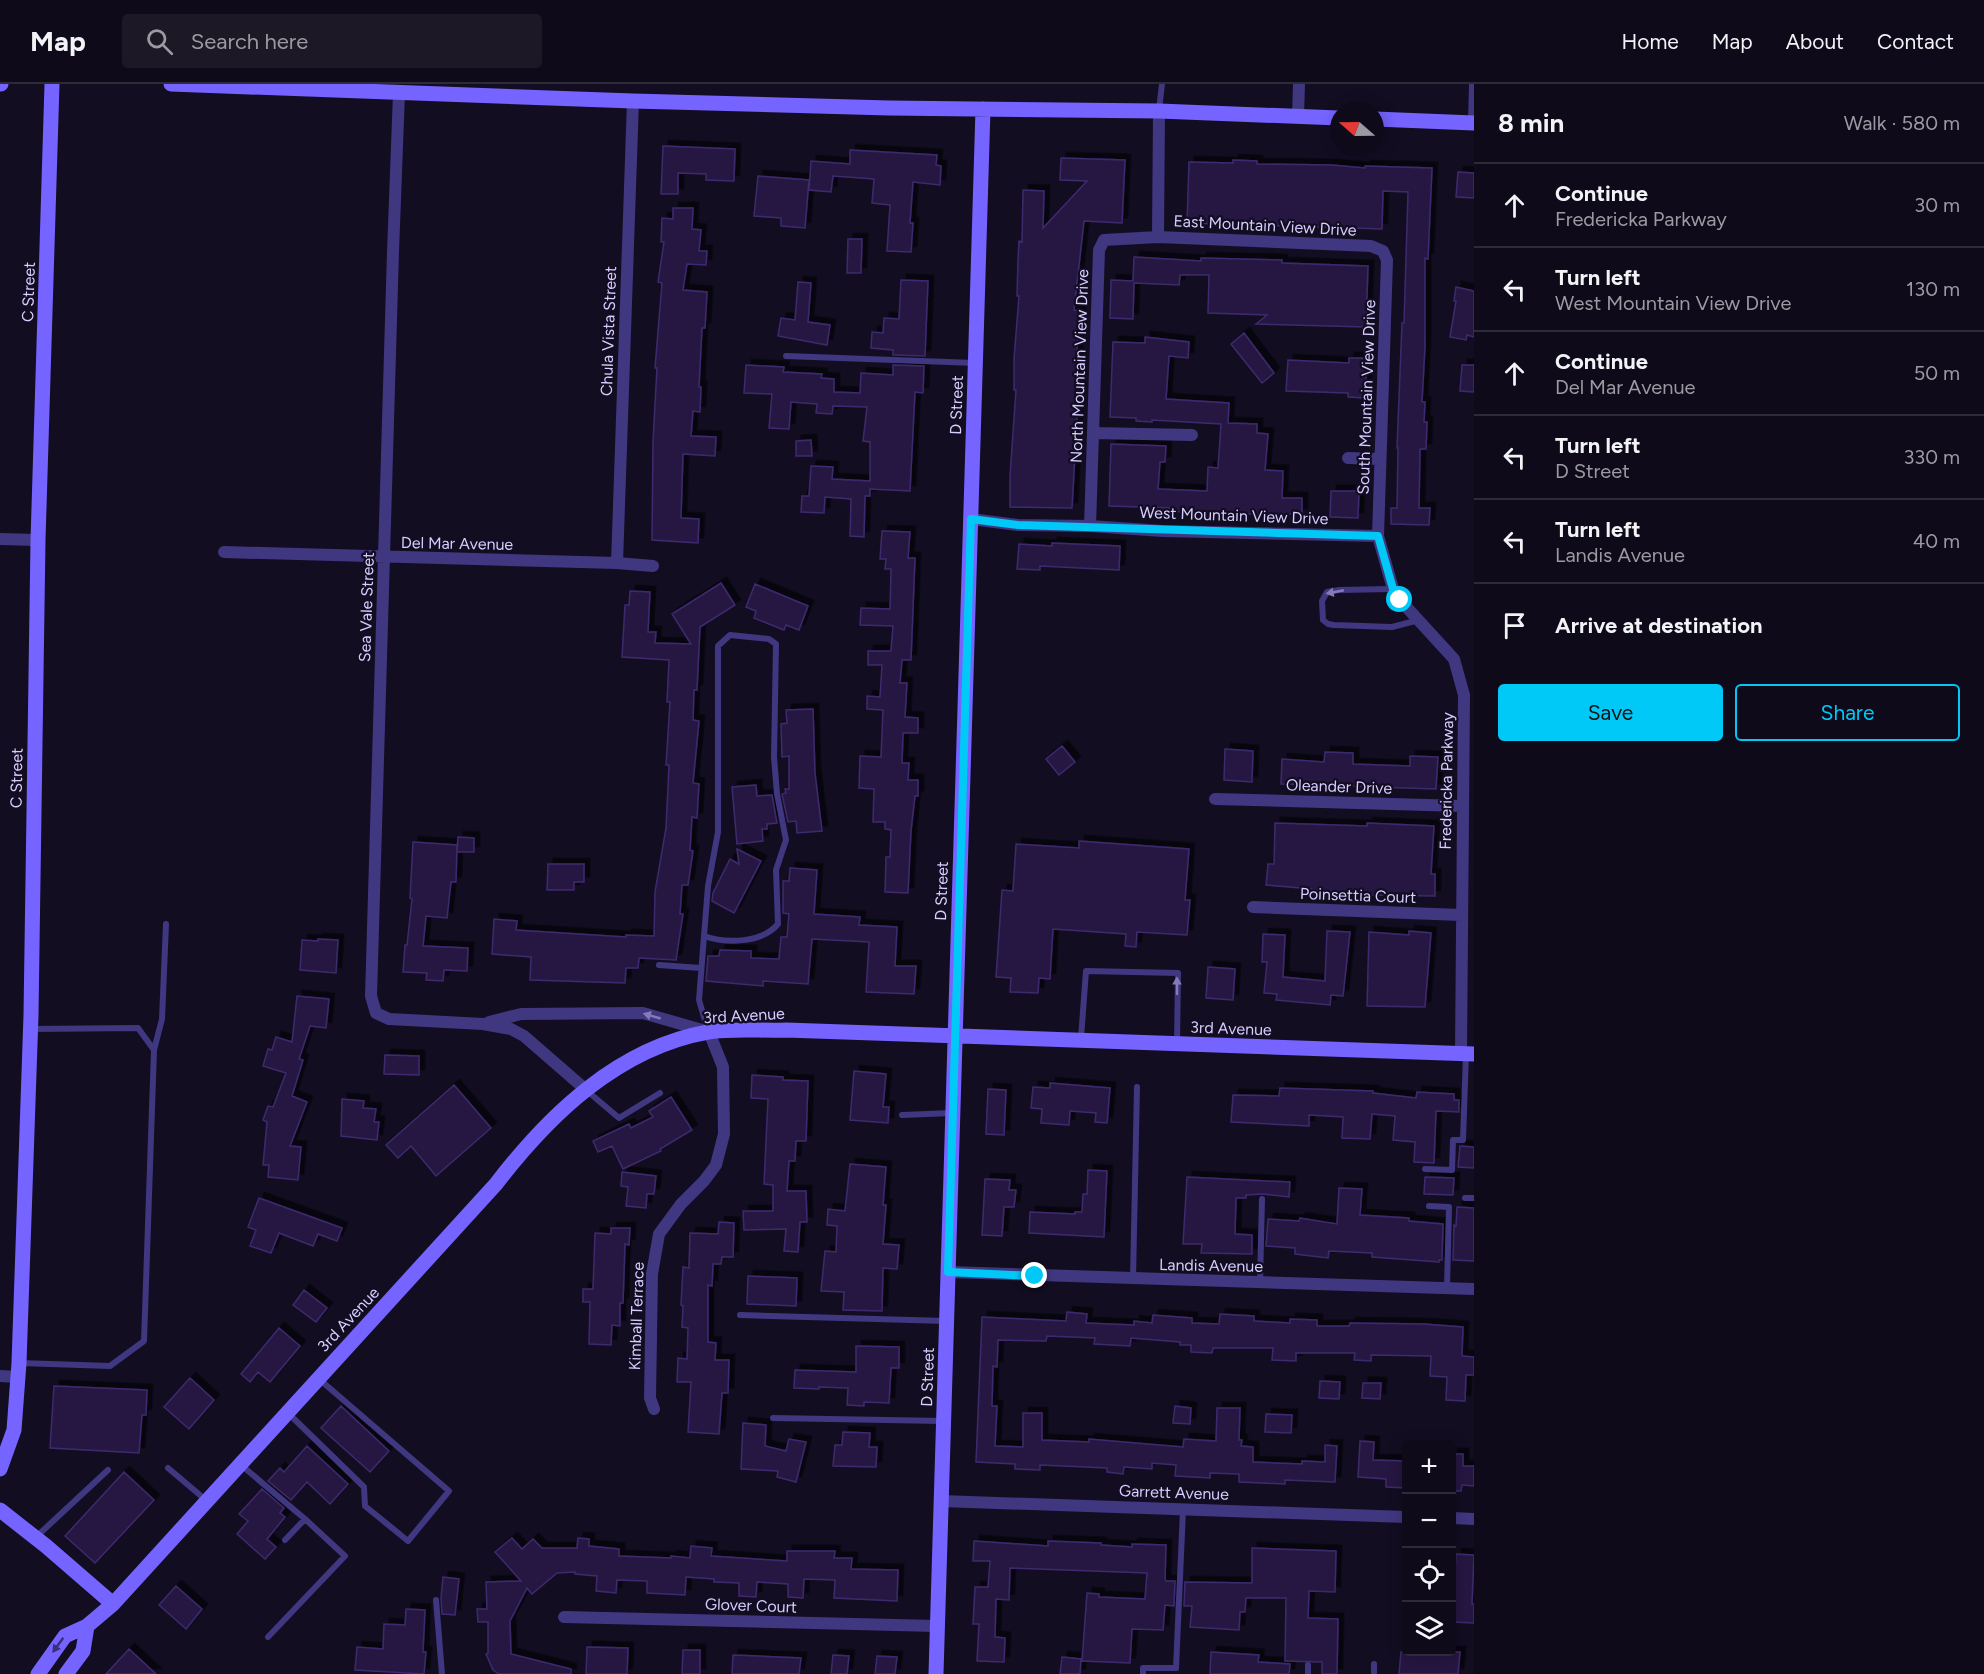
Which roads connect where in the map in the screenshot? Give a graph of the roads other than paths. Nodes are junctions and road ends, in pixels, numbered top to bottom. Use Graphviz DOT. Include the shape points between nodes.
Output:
graph roads {
  1 [pos="52,84"];
  2 [pos="171,84"];
  3 [pos="1162,84"];
  4 [pos="1299,84"];
  5 [pos="1472,84"];
  6 [pos="399,93"];
  7 [pos="633,101"];
  8 [pos="983,109"];
  9 [pos="1159,111"];
  10 [pos="1298,116"];
  11 [pos="1330,118"];
  12 [pos="1384,119"];
  13 [pos="1473,123"];
  14 [pos="1158,237"];
  15 [pos="1135,238"];
  16 [pos="1387,261"];
  17 [pos="786,356"];
  18 [pos="975,363"];
  19 [pos="1093,433"];
  20 [pos="1192,435"];
  21 [pos="1348,459"];
  22 [pos="1380,459"];
  23 [pos="971,519"];
  24 [pos="1090,526"];
  25 [pos="1378,536"];
  26 [pos="0,538"];
  27 [pos="38,540"];
  28 [pos="224,552"];
  29 [pos="384,558"];
  30 [pos="617,563"];
  31 [pos="653,566"];
  32 [pos="1393,589"];
  33 [pos="1420,620"];
  34 [pos="1469,695"];
  35 [pos="1215,799"];
  36 [pos="1462,806"];
  37 [pos="1253,907"];
  38 [pos="1461,915"];
  39 [pos="166,924"];
  40 [pos="704,936"];
  41 [pos="658,965"];
  42 [pos="700,968"];
  43 [pos="483,1024"];
  44 [pos="30,1029"];
  45 [pos="709,1032"];
  46 [pos="955,1036"];
  47 [pos="1081,1041"];
  48 [pos="1177,1044"];
  49 [pos="154,1050"];
  50 [pos="1467,1053"];
  51 [pos="1137,1087"];
  52 [pos="585,1089"];
  53 [pos="660,1093"];
  54 [pos="953,1113"];
  55 [pos="902,1115"];
  56 [pos="1425,1169"];
  57 [pos="1465,1198"];
  58 [pos="1474,1198"];
  59 [pos="1262,1199"];
  60 [pos="1429,1206"];
  61 [pos="948,1272"];
  62 [pos="1132,1280"];
  63 [pos="1260,1282"];
  64 [pos="1448,1288"];
  65 [pos="1474,1289"];
  66 [pos="740,1315"];
  67 [pos="946,1321"];
  68 [pos="18,1370"];
  69 [pos="0,1376"];
  70 [pos="319,1378"];
  71 [pos="654,1408"];
  72 [pos="287,1413"];
  73 [pos="773,1418"];
  74 [pos="943,1421"];
  75 [pos="240,1465"];
  76 [pos="168,1468"];
  77 [pos="0,1469"];
  78 [pos="108,1470"];
  79 [pos="207,1501"];
  80 [pos="941,1501"];
  81 [pos="1183,1509"];
  82 [pos="0,1510"];
  83 [pos="1402,1517"];
  84 [pos="1456,1518"];
  85 [pos="304,1519"];
  86 [pos="1474,1519"];
  87 [pos="36,1537"];
  88 [pos="285,1540"];
  89 [pos="436,1600"];
  90 [pos="112,1604"];
  91 [pos="564,1617"];
  92 [pos="87,1626"];
  93 [pos="937,1626"];
  94 [pos="268,1637"];
  95 [pos="1374,1664"];
  96 [pos="1308,1665"];
  97 [pos="38,1674"];
  98 [pos="66,1674"];
  99 [pos="442,1674"];
  100 [pos="936,1674"];
  101 [pos="1143,1674"];
  102 [pos="1308,1674"];
  103 [pos="1374,1674"];
  1 -- 27 [label="street, C Street"];
  2 -- 6 [label="street"];
  3 -- 9 [label="lane"];
  4 -- 10 [label="street"];
  5 -- 13 [label="lane"];
  6 -- 7 [label="street"];
  6 -- 29 [label="street, Sea Vale Street"];
  7 -- 8 [label="street"];
  7 -- 30 [label="street, Chula Vista Street"];
  8 -- 9 [label="street"];
  8 -- 18 [label="street, D Street"];
  9 -- 10 [label="street"];
  9 -- 14 [label="street"];
  10 -- 11 [label="street"];
  12 -- 13 [label="street"];
  14 -- 15 [label="street, East Mountain View Drive"];
  14 -- 16 [label="street, East Mountain View Drive" via="1371,246 1383,251"];
  15 -- 19 [label="street, North Mountain View Drive" via="1104,240 1099,250"];
  16 -- 22 [label="street, South Mountain View Drive"];
  17 -- 18 [label="lane"];
  18 -- 23 [label="street, D Street"];
  19 -- 20 [label="street"];
  19 -- 24 [label="street, North Mountain View Drive"];
  21 -- 22 [label="street"];
  22 -- 25 [label="street, South Mountain View Drive"];
  23 -- 24 [label="street" via="1018,525"];
  23 -- 46 [label="street, D Street"];
  24 -- 25 [label="street, West Mountain View Drive"];
  25 -- 32 [label="street, Fredericka Parkway"];
  26 -- 27 [label="street"];
  27 -- 44 [label="street, C Street"];
  28 -- 29 [label="street, Del Mar Avenue"];
  29 -- 30 [label="street, Del Mar Avenue"];
  29 -- 43 [label="street, Sea Vale Street" via="371,996 376,1013 389,1019"];
  30 -- 31 [label="street, Del Mar Avenue"];
  32 -- 33 [label="street, Fredericka Parkway"];
  32 -- 33 [label="lane, one-way" via="1327,592 1322,601 1323,620 1335,625 1392,627"];
  33 -- 34 [label="street, Fredericka Parkway" via="1454,659"];
  34 -- 36 [label="street, Fredericka Parkway"];
  35 -- 36 [label="street, Oleander Drive"];
  36 -- 38 [label="street, Fredericka Parkway"];
  37 -- 38 [label="street, Poinsettia Court"];
  38 -- 50 [label="street, Fredericka Parkway"];
  39 -- 49 [label="lane" via="162,1018"];
  40 -- 40 [label="lane" via="718,832 718,646 730,635 769,639 776,644 774,757 786,840 776,870 778,924 770,933 754,939"];
  40 -- 42 [label="lane"];
  41 -- 42 [label="lane"];
  42 -- 45 [label="lane" via="699,1000"];
  45 -- 43 [label="street, Sea Vale Street, one-way" via="643,1013 520,1014"];
  43 -- 52 [label="street, Sea Vale Street" via="511,1029 524,1036"];
  44 -- 49 [label="lane" via="138,1028"];
  44 -- 68 [label="street, C Street"];
  45 -- 46 [label="street, 3rd Avenue" via="786,1030"];
  45 -- 52 [label="street, 3rd Avenue" via="656,1046"];
  45 -- 71 [label="street, Kimball Terrace" via="723,1067 724,1134 716,1165 659,1234 652,1274 650,1398"];
  46 -- 47 [label="street, 3rd Avenue"];
  46 -- 54 [label="street, D Street"];
  47 -- 48 [label="street, 3rd Avenue"];
  48 -- 47 [label="lane, one-way" via="1178,973 1086,971"];
  48 -- 50 [label="street, 3rd Avenue"];
  49 -- 68 [label="lane" via="144,1341 110,1366"];
  50 -- 56 [label="lane" via="1463,1140 1453,1140 1452,1170"];
  51 -- 62 [label="lane"];
  52 -- 53 [label="lane" via="619,1118"];
  52 -- 70 [label="street, 3rd Avenue" via="521,1151 496,1184"];
  54 -- 55 [label="lane"];
  54 -- 61 [label="street, D Street"];
  57 -- 58 [label="lane"];
  59 -- 63 [label="lane"];
  60 -- 64 [label="lane" via="1449,1207"];
  61 -- 62 [label="street, Landis Avenue"];
  61 -- 67 [label="street, D Street"];
  62 -- 63 [label="street, Landis Avenue"];
  63 -- 64 [label="street, Landis Avenue"];
  64 -- 65 [label="street, Landis Avenue"];
  66 -- 67 [label="lane"];
  67 -- 74 [label="street, D Street"];
  68 -- 69 [label="street"];
  68 -- 77 [label="street, C Street" via="14,1431"];
  70 -- 72 [label="street, 3rd Avenue"];
  70 -- 72 [label="lane" via="449,1491 408,1541 365,1506 364,1487"];
  72 -- 75 [label="street, 3rd Avenue"];
  73 -- 74 [label="lane"];
  74 -- 80 [label="street, D Street"];
  75 -- 79 [label="street, 3rd Avenue"];
  75 -- 85 [label="lane"];
  76 -- 79 [label="lane"];
  78 -- 87 [label="lane"];
  79 -- 90 [label="street, 3rd Avenue"];
  80 -- 81 [label="street, Garrett Avenue"];
  80 -- 93 [label="street, D Street"];
  81 -- 83 [label="street, Garrett Avenue"];
  81 -- 101 [label="lane" via="1176,1668 1143,1668"];
  82 -- 87 [label="street"];
  84 -- 86 [label="street"];
  85 -- 88 [label="lane"];
  85 -- 94 [label="lane" via="345,1557"];
  87 -- 90 [label="street"];
  89 -- 99 [label="lane"];
  90 -- 92 [label="street"];
  91 -- 93 [label="street, Glover Court"];
  92 -- 97 [label="street, one-way" via="65,1636"];
  92 -- 98 [label="street" via="83,1651"];
  93 -- 100 [label="street, D Street"];
  95 -- 103 [label="lane"];
  96 -- 102 [label="lane"];
}
